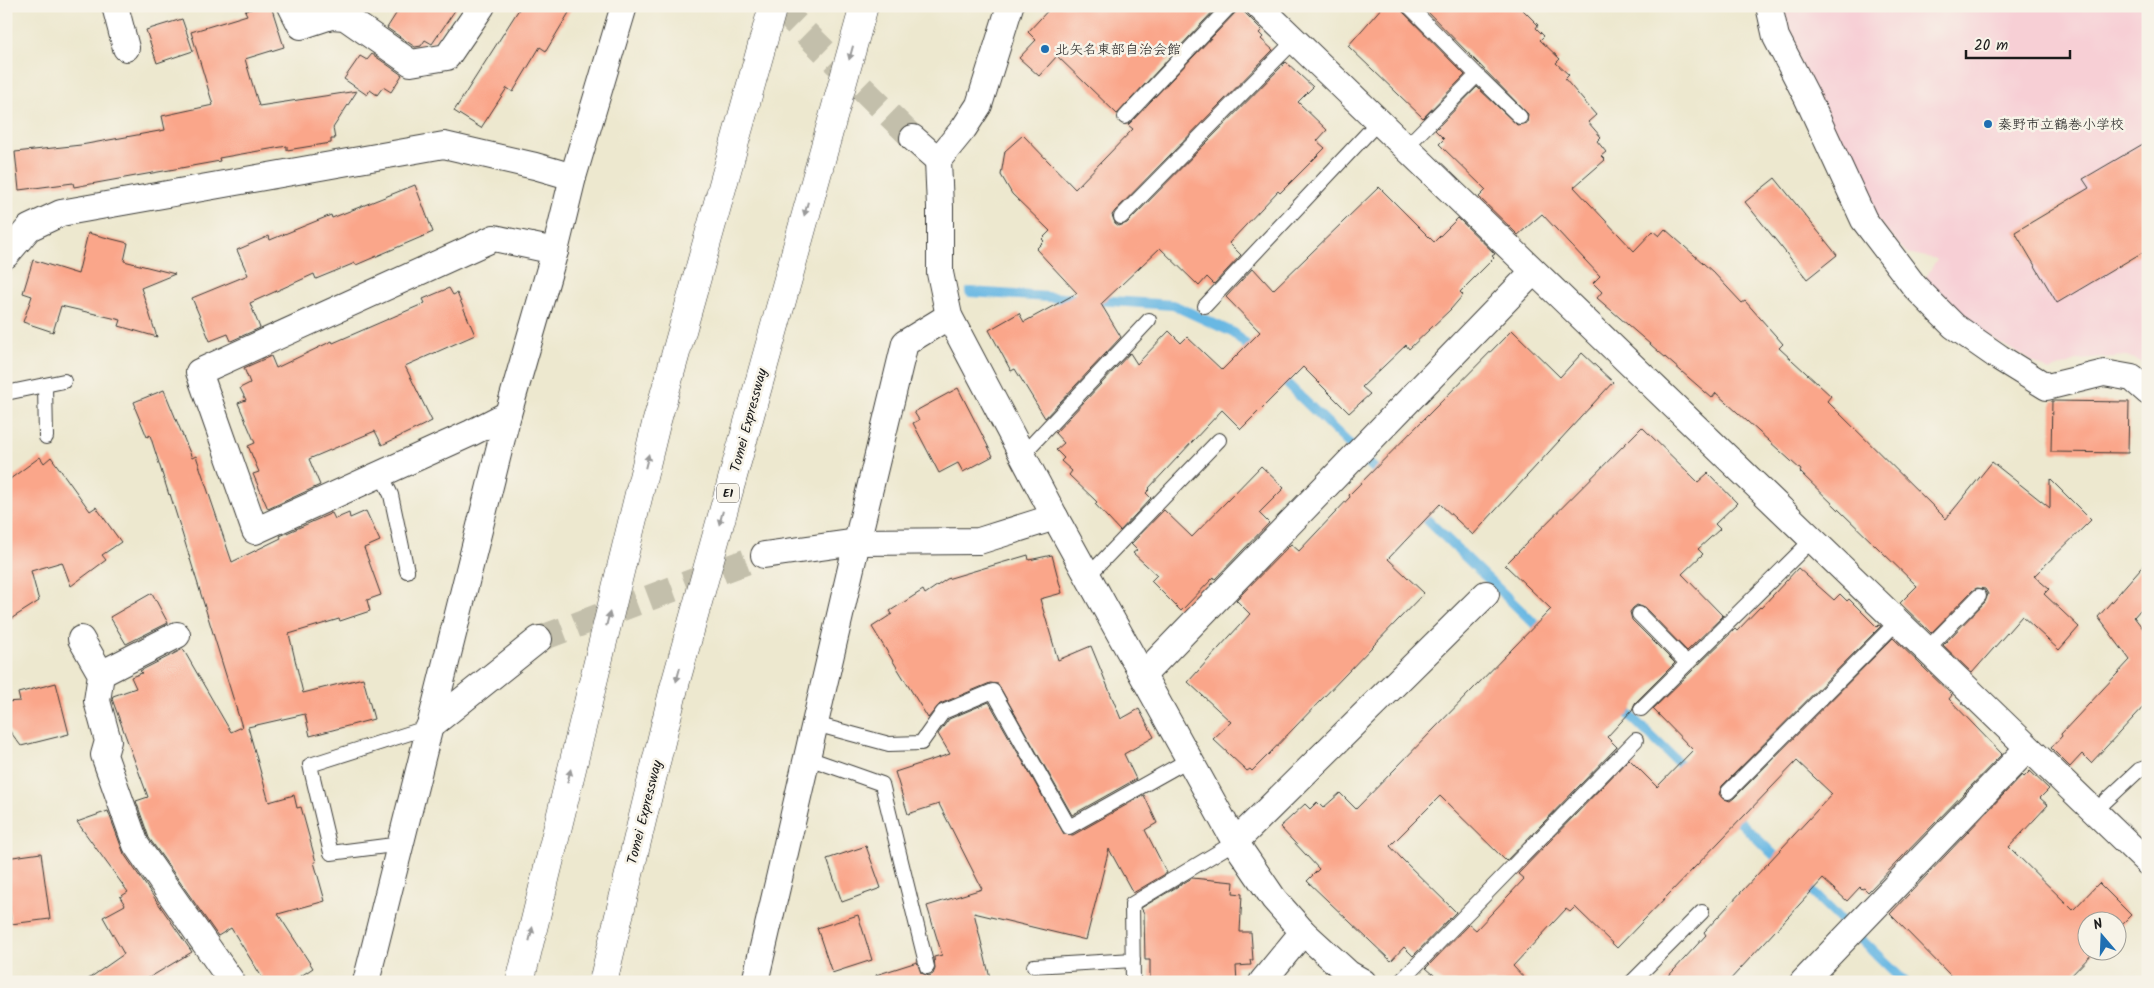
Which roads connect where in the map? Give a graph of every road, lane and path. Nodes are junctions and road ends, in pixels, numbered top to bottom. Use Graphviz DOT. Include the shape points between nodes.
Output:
graph roads {
  1 [pos="115,6"];
  2 [pos="291,6"];
  3 [pos="482,6"];
  4 [pos="624,6"];
  5 [pos="773,6"];
  6 [pos="864,6"];
  7 [pos="1010,6"];
  8 [pos="1230,6"];
  9 [pos="1259,6"];
  10 [pos="1410,6"];
  11 [pos="1769,6"];
  12 [pos="332,11"];
  13 [pos="1295,40"];
  14 [pos="126,48"];
  15 [pos="1477,75"];
  16 [pos="1520,116"];
  17 [pos="1124,117"];
  18 [pos="1379,121"];
  19 [pos="913,138"];
  20 [pos="1406,147"];
  21 [pos="938,160"];
  22 [pos="573,177"];
  23 [pos="1122,216"];
  24 [pos="555,251"];
  25 [pos="6,255"];
  26 [pos="1533,272"];
  27 [pos="1205,306"];
  28 [pos="948,316"];
  29 [pos="1149,320"];
  30 [pos="64,381"];
  31 [pos="45,385"];
  32 [pos="2148,392"];
  33 [pos="6,393"];
  34 [pos="508,414"];
  35 [pos="46,437"];
  36 [pos="1220,440"];
  37 [pos="1022,455"];
  38 [pos="381,474"];
  39 [pos="1055,516"];
  40 [pos="1811,540"];
  41 [pos="857,542"];
  42 [pos="764,555"];
  43 [pos="407,571"];
  44 [pos="1088,576"];
  45 [pos="1486,594"];
  46 [pos="1979,596"];
  47 [pos="1639,614"];
  48 [pos="1897,622"];
  49 [pos="176,635"];
  50 [pos="81,639"];
  51 [pos="539,639"];
  52 [pos="1926,650"];
  53 [pos="1688,663"];
  54 [pos="101,674"];
  55 [pos="1143,675"];
  56 [pos="1641,709"];
  57 [pos="816,724"];
  58 [pos="429,727"];
  59 [pos="1636,740"];
  60 [pos="2028,748"];
  61 [pos="808,758"];
  62 [pos="1190,759"];
  63 [pos="2148,767"];
  64 [pos="1728,792"];
  65 [pos="2094,812"];
  66 [pos="1235,842"];
  67 [pos="401,844"];
  68 [pos="2148,863"];
  69 [pos="1702,912"];
  70 [pos="1303,932"];
  71 [pos="1133,960"];
  72 [pos="1034,966"];
  73 [pos="927,967"];
  74 [pos="224,979"];
  75 [pos="366,982"];
  76 [pos="520,982"];
  77 [pos="603,982"];
  78 [pos="755,982"];
  79 [pos="1133,982"];
  80 [pos="1262,982"];
  81 [pos="1363,982"];
  82 [pos="1400,982"];
  83 [pos="1632,982"];
  84 [pos="1803,982"];
  1 -- 14 [label="street"];
  2 -- 12 [label="street" via="301,26"];
  3 -- 12 [label="street" via="448,57 411,62"];
  4 -- 22 [label="street"];
  76 -- 5 [label="highway, one-way" via="656,424"];
  6 -- 77 [label="highway, Tomei Expressway / E1, one-way" via="674,688"];
  7 -- 21 [label="street" via="979,105"];
  8 -- 17 [label="lane"];
  9 -- 13 [label="street"];
  10 -- 15 [label="lane"];
  11 -- 32 [label="street" via="1776,37 1864,220 1915,287 1954,326 2047,387 2104,373 2132,378"];
  13 -- 18 [label="street"];
  13 -- 23 [label="lane"];
  15 -- 16 [label="lane"];
  15 -- 20 [label="lane"];
  18 -- 20 [label="street"];
  18 -- 27 [label="lane"];
  19 -- 21 [label="street"];
  20 -- 26 [label="street"];
  21 -- 28 [label="street" via="940,273"];
  22 -- 24 [label="street"];
  22 -- 25 [label="street" via="444,145 61,213 29,228"];
  24 -- 34 [label="street"];
  24 -- 38 [label="street" via="494,238 199,372 255,531"];
  26 -- 40 [label="street"];
  26 -- 55 [label="street"];
  28 -- 37 [label="street"];
  28 -- 41 [label="street" via="905,343"];
  29 -- 37 [label="lane"];
  30 -- 31 [label="lane"];
  31 -- 33 [label="lane"];
  31 -- 35 [label="lane"];
  34 -- 38 [label="street"];
  34 -- 58 [label="street"];
  36 -- 44 [label="lane"];
  37 -- 39 [label="street"];
  38 -- 43 [label="lane" via="391,496"];
  39 -- 41 [label="street" via="980,541"];
  39 -- 44 [label="street"];
  40 -- 48 [label="street"];
  40 -- 53 [label="lane"];
  41 -- 42 [label="street"];
  41 -- 57 [label="street"];
  44 -- 55 [label="street"];
  45 -- 66 [label="street"];
  46 -- 52 [label="lane"];
  47 -- 53 [label="lane"];
  48 -- 52 [label="street"];
  48 -- 64 [label="lane"];
  49 -- 54 [label="street"];
  50 -- 54 [label="street"];
  51 -- 58 [label="street"];
  52 -- 60 [label="street"];
  53 -- 56 [label="lane"];
  54 -- 74 [label="street" via="97,701 108,741 104,755 136,845"];
  55 -- 62 [label="street"];
  57 -- 61 [label="street"];
  57 -- 62 [label="lane" via="889,744 921,743 943,712 993,691 1069,827"];
  58 -- 67 [label="street"];
  58 -- 67 [label="lane" via="310,765 331,853"];
  59 -- 82 [label="lane"];
  60 -- 65 [label="street"];
  60 -- 84 [label="street"];
  61 -- 73 [label="lane" via="882,784"];
  61 -- 78 [label="street"];
  62 -- 66 [label="street"];
  63 -- 65 [label="lane" via="2139,770"];
  65 -- 68 [label="street"];
  66 -- 70 [label="street" via="1274,899"];
  66 -- 71 [label="lane" via="1132,904"];
  67 -- 75 [label="street"];
  69 -- 83 [label="lane"];
  70 -- 80 [label="street"];
  70 -- 81 [label="street" via="1349,974"];
  71 -- 72 [label="lane"];
  71 -- 79 [label="lane"];
}
